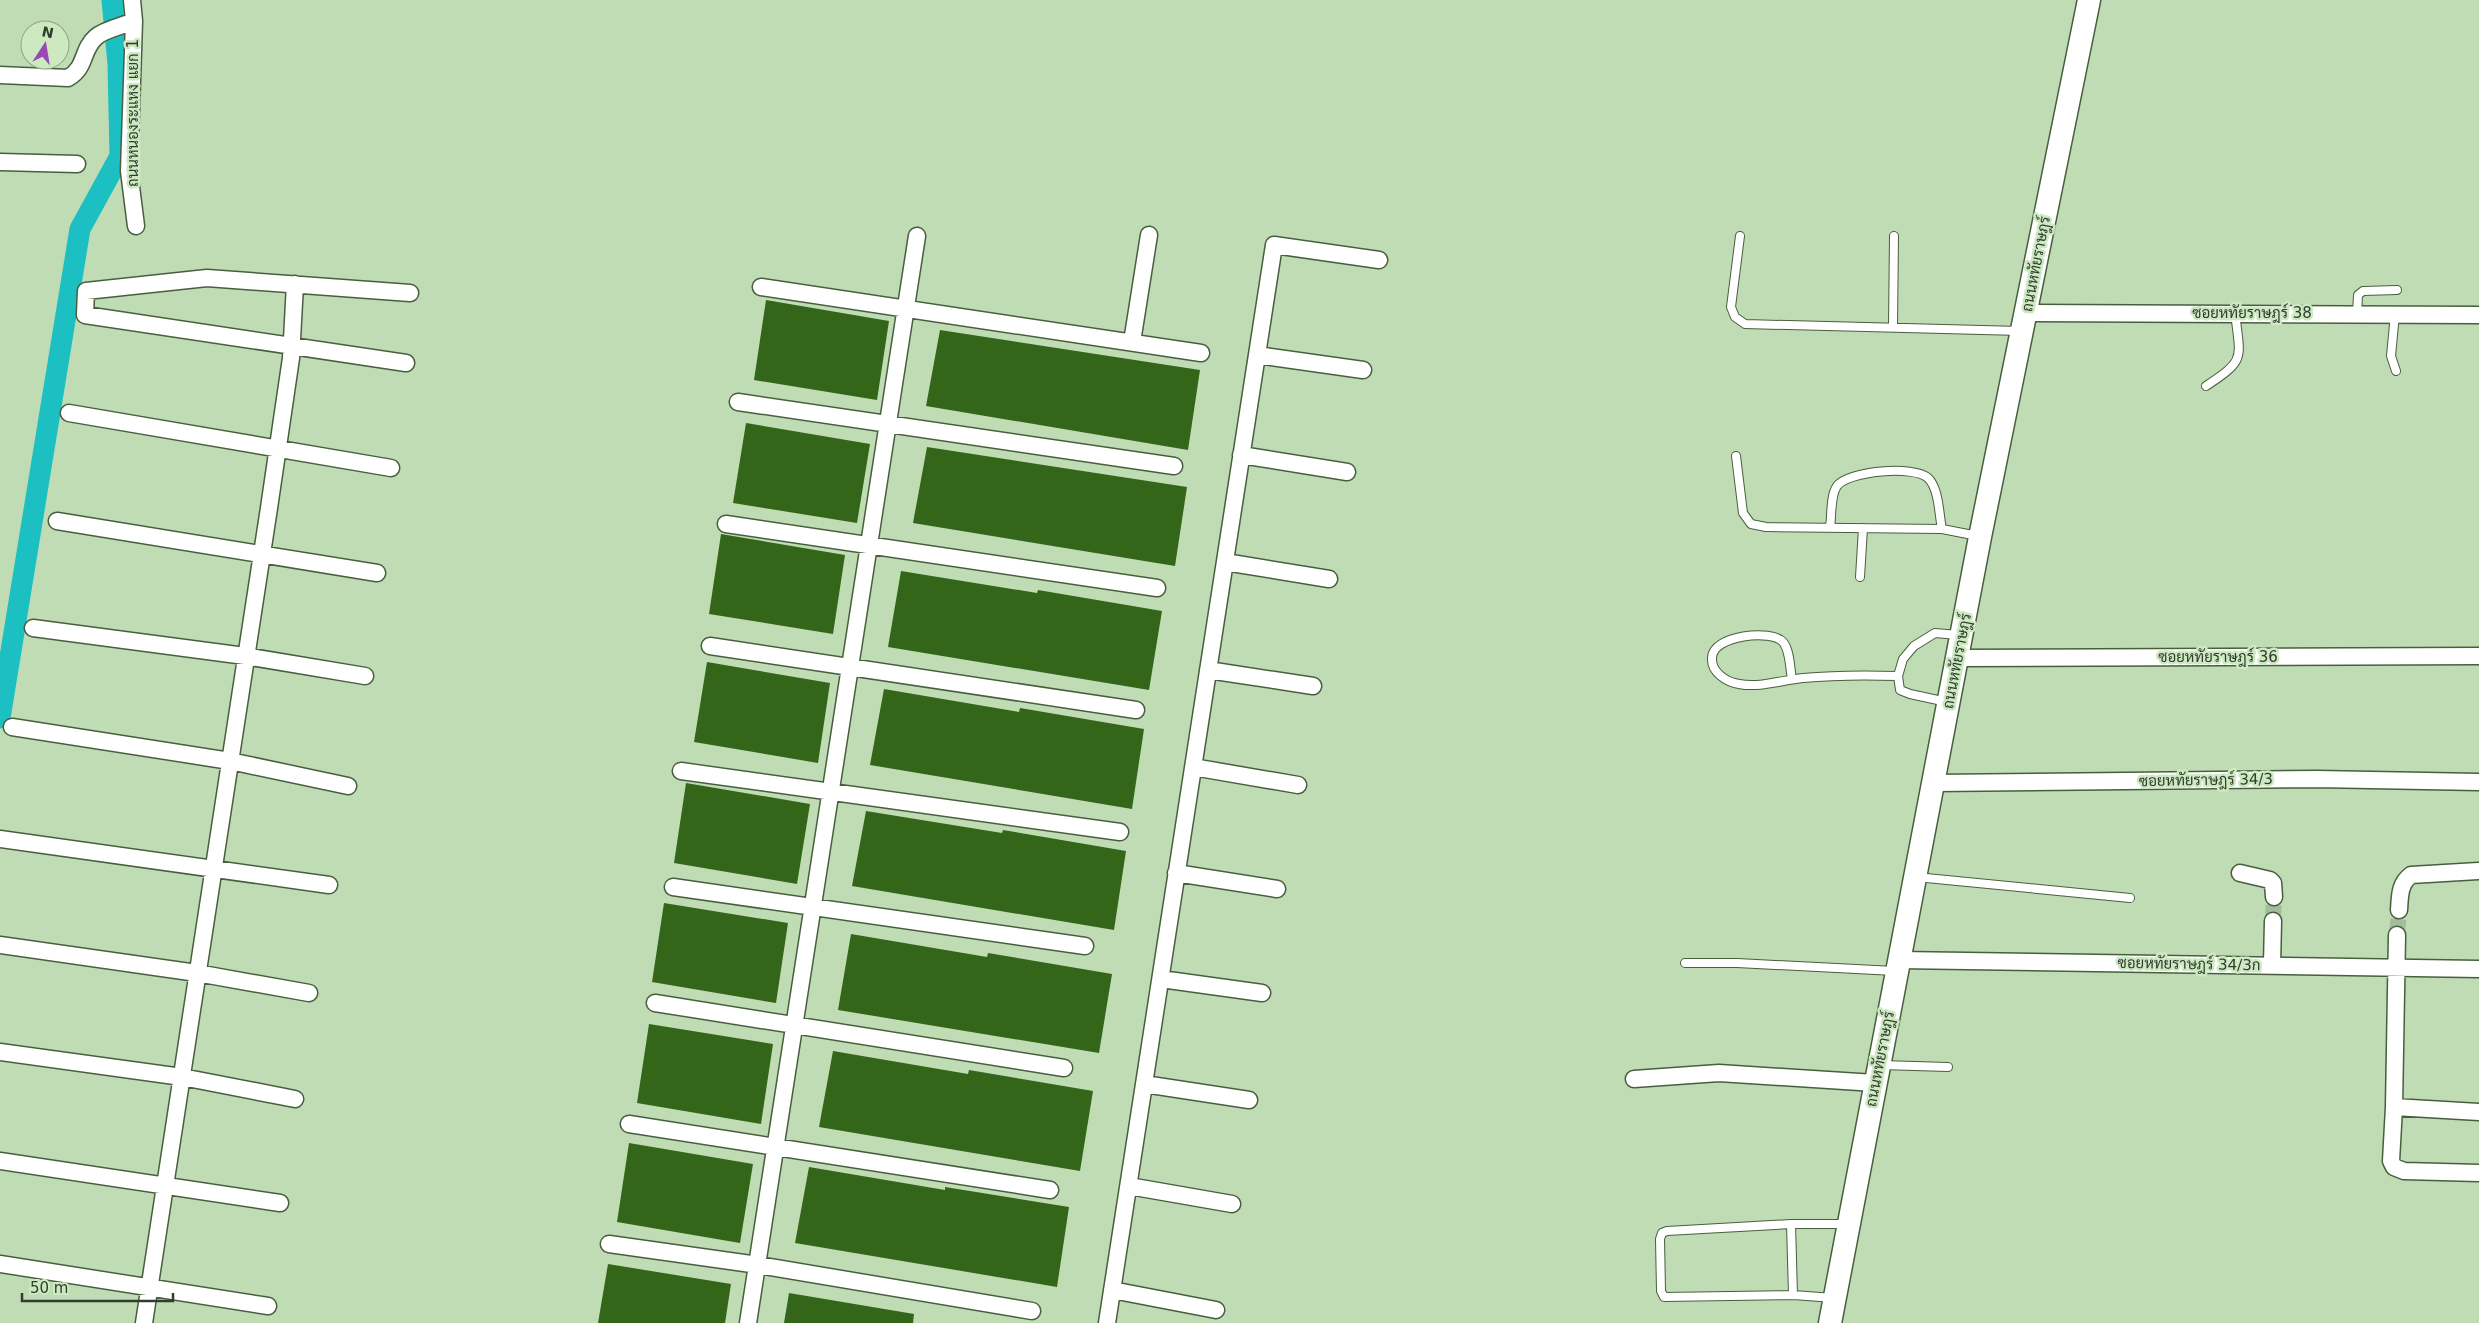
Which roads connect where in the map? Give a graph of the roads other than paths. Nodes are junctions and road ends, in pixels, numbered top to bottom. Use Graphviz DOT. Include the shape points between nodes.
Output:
graph roads {
  1 [pos="132,0"];
  2 [pos="2089,0"];
  3 [pos="121,26"];
  4 [pos="0,75"];
  5 [pos="0,162"];
  6 [pos="77,164"];
  7 [pos="136,226"];
  8 [pos="1149,235"];
  9 [pos="917,236"];
  10 [pos="1740,236"];
  11 [pos="1894,236"];
  12 [pos="1379,260"];
  13 [pos="296,284"];
  14 [pos="761,287"];
  15 [pos="2397,290"];
  16 [pos="410,293"];
  17 [pos="906,309"];
  18 [pos="2234,312"];
  19 [pos="2357,314"];
  20 [pos="2396,314"];
  21 [pos="2479,315"];
  22 [pos="2024,322"];
  23 [pos="1894,326"];
  24 [pos="1132,342"];
  25 [pos="291,344"];
  26 [pos="1201,353"];
  27 [pos="1257,355"];
  28 [pos="406,363"];
  29 [pos="1363,370"];
  30 [pos="2396,371"];
  31 [pos="2206,386"];
  32 [pos="738,402"];
  33 [pos="69,413"];
  34 [pos="888,424"];
  35 [pos="277,447"];
  36 [pos="1241,455"];
  37 [pos="1736,456"];
  38 [pos="1174,466"];
  39 [pos="391,468"];
  40 [pos="1347,472"];
  41 [pos="57,521"];
  42 [pos="726,524"];
  43 [pos="1830,527"];
  44 [pos="1863,528"];
  45 [pos="1942,529"];
  46 [pos="1980,537"];
  47 [pos="869,546"];
  48 [pos="262,554"];
  49 [pos="1225,562"];
  50 [pos="377,573"];
  51 [pos="1860,577"];
  52 [pos="1329,579"];
  53 [pos="1157,588"];
  54 [pos="33,628"];
  55 [pos="1962,635"];
  56 [pos="710,646"];
  57 [pos="245,656"];
  58 [pos="2479,656"];
  59 [pos="1957,658"];
  60 [pos="850,667"];
  61 [pos="1208,670"];
  62 [pos="365,676"];
  63 [pos="1898,676"];
  64 [pos="1792,679"];
  65 [pos="1313,686"];
  66 [pos="1949,702"];
  67 [pos="1136,710"];
  68 [pos="12,727"];
  69 [pos="230,761"];
  70 [pos="1194,767"];
  71 [pos="681,771"];
  72 [pos="2479,782"];
  73 [pos="1934,783"];
  74 [pos="1298,785"];
  75 [pos="348,786"];
  76 [pos="831,792"];
  77 [pos="1120,832"];
  78 [pos="0,839"];
  79 [pos="213,867"];
  80 [pos="2478,871"];
  81 [pos="2240,873"];
  82 [pos="1176,874"];
  83 [pos="1914,876"];
  84 [pos="329,885"];
  85 [pos="673,887"];
  86 [pos="1277,889"];
  87 [pos="2274,897"];
  88 [pos="2130,898"];
  89 [pos="813,907"];
  90 [pos="2399,910"];
  91 [pos="2273,921"];
  92 [pos="2397,935"];
  93 [pos="0,945"];
  94 [pos="1085,946"];
  95 [pos="1685,963"];
  96 [pos="1898,965"];
  97 [pos="2272,965"];
  98 [pos="2397,968"];
  99 [pos="2479,969"];
  100 [pos="197,973"];
  101 [pos="1160,978"];
  102 [pos="309,993"];
  103 [pos="1262,993"];
  104 [pos="655,1003"];
  105 [pos="795,1024"];
  106 [pos="0,1052"];
  107 [pos="1948,1067"];
  108 [pos="1064,1068"];
  109 [pos="1877,1074"];
  110 [pos="182,1077"];
  111 [pos="1634,1079"];
  112 [pos="1144,1084"];
  113 [pos="295,1099"];
  114 [pos="1249,1100"];
  115 [pos="2394,1107"];
  116 [pos="2479,1112"];
  117 [pos="630,1124"];
  118 [pos="776,1147"];
  119 [pos="0,1161"];
  120 [pos="2479,1173"];
  121 [pos="165,1184"];
  122 [pos="1129,1186"];
  123 [pos="1050,1190"];
  124 [pos="280,1203"];
  125 [pos="1232,1204"];
  126 [pos="1791,1224"];
  127 [pos="1848,1224"];
  128 [pos="610,1244"];
  129 [pos="0,1264"];
  130 [pos="758,1265"];
  131 [pos="149,1286"];
  132 [pos="1112,1290"];
  133 [pos="1793,1295"];
  134 [pos="1835,1298"];
  135 [pos="268,1306"];
  136 [pos="1216,1310"];
  137 [pos="1032,1311"];
  138 [pos="144,1323"];
  139 [pos="748,1323"];
  140 [pos="1107,1323"];
  141 [pos="1830,1323"];
  1 -- 3 [label="street, ถนนหนองระแหง แยก 1"];
  2 -- 22 [label="main road, ถนนหทัยราษฎร์"];
  3 -- 4 [label="street" via="97,36 88,46 77,73 68,78"];
  3 -- 7 [label="street, ถนนหนองระแหง แยก 1"];
  5 -- 6 [label="street"];
  8 -- 24 [label="street"];
  9 -- 17 [label="street"];
  10 -- 23 [label="lane" via="1731,307 1735,318 1745,324"];
  11 -- 23 [label="lane"];
  12 -- 27 [label="street" via="1274,245"];
  13 -- 16 [label="street"];
  13 -- 25 [label="street"];
  13 -- 25 [label="street" via="207,278 86,291 85,315"];
  14 -- 17 [label="street"];
  15 -- 19 [label="lane" via="2363,291 2358,295"];
  17 -- 24 [label="street"];
  17 -- 34 [label="street"];
  18 -- 19 [label="street, ซอยหทัยราษฎร์ 38"];
  18 -- 22 [label="street, ซอยหทัยราษฎร์ 38"];
  18 -- 31 [label="lane" via="2239,352 2236,363"];
  19 -- 20 [label="street, ซอยหทัยราษฎร์ 38"];
  20 -- 21 [label="street, ซอยหทัยราษฎร์ 38"];
  20 -- 30 [label="lane" via="2391,356"];
  22 -- 23 [label="lane"];
  22 -- 46 [label="main road, ถนนหทัยราษฎร์"];
  24 -- 26 [label="street"];
  25 -- 28 [label="street"];
  25 -- 35 [label="street"];
  27 -- 29 [label="street"];
  27 -- 36 [label="street"];
  32 -- 34 [label="street"];
  33 -- 35 [label="street"];
  34 -- 38 [label="street"];
  34 -- 47 [label="street"];
  35 -- 39 [label="street"];
  35 -- 48 [label="street"];
  36 -- 40 [label="street"];
  36 -- 49 [label="street"];
  37 -- 43 [label="lane" via="1743,514 1751,524"];
  41 -- 48 [label="street"];
  42 -- 47 [label="street"];
  43 -- 44 [label="lane"];
  43 -- 45 [label="lane" via="1834,492 1843,480 1856,475 1908,470 1928,478 1933,486"];
  44 -- 45 [label="lane"];
  44 -- 51 [label="lane"];
  45 -- 46 [label="lane"];
  46 -- 55 [label="main road, ถนนหทัยราษฎร์"];
  47 -- 53 [label="street"];
  47 -- 60 [label="street"];
  48 -- 50 [label="street"];
  48 -- 57 [label="street"];
  49 -- 52 [label="street"];
  49 -- 61 [label="street"];
  54 -- 57 [label="street"];
  55 -- 59 [label="main road, ถนนหทัยราษฎร์"];
  55 -- 63 [label="lane" via="1935,633 1914,646 1903,658"];
  56 -- 60 [label="street"];
  57 -- 62 [label="street"];
  57 -- 69 [label="street"];
  58 -- 59 [label="street, ซอยหทัยราษฎร์ 36"];
  59 -- 66 [label="main road, ถนนหทัยราษฎร์"];
  60 -- 67 [label="street"];
  60 -- 76 [label="street"];
  61 -- 65 [label="street"];
  61 -- 70 [label="street"];
  63 -- 64 [label="lane" via="1837,675"];
  63 -- 66 [label="lane" via="1900,690"];
  64 -- 64 [label="lane" via="1737,684 1723,678 1712,666 1711,656 1716,646 1727,639 1776,638 1785,646"];
  66 -- 73 [label="main road, ถนนหทัยราษฎร์"];
  68 -- 69 [label="street"];
  69 -- 75 [label="street"];
  69 -- 79 [label="street"];
  70 -- 74 [label="street"];
  70 -- 82 [label="street"];
  71 -- 76 [label="street"];
  72 -- 73 [label="street, ซอยหทัยราษฎร์ 34/3" via="2307,779"];
  73 -- 83 [label="main road, ถนนหทัยราษฎร์"];
  76 -- 77 [label="street"];
  76 -- 89 [label="street"];
  78 -- 79 [label="street"];
  79 -- 84 [label="street"];
  79 -- 100 [label="street"];
  80 -- 90 [label="street" via="2411,875 2401,888"];
  81 -- 87 [label="street" via="2270,880"];
  82 -- 86 [label="street"];
  82 -- 101 [label="street"];
  83 -- 88 [label="lane"];
  83 -- 96 [label="main road, ถนนหทัยราษฎร์"];
  85 -- 89 [label="street"];
  89 -- 94 [label="street"];
  89 -- 105 [label="street"];
  91 -- 97 [label="street"];
  92 -- 98 [label="street"];
  93 -- 100 [label="street"];
  95 -- 96 [label="lane"];
  96 -- 97 [label="street, ซอยหทัยราษฎร์ 34/3ก"];
  96 -- 109 [label="main road, ถนนหทัยราษฎร์"];
  97 -- 98 [label="street, ซอยหทัยราษฎร์ 34/3ก"];
  98 -- 99 [label="street, ซอยหทัยราษฎร์ 34/3ก"];
  98 -- 115 [label="street"];
  100 -- 102 [label="street"];
  100 -- 110 [label="street"];
  101 -- 103 [label="street"];
  101 -- 112 [label="street"];
  104 -- 105 [label="street"];
  105 -- 108 [label="street"];
  105 -- 118 [label="street"];
  106 -- 110 [label="street"];
  107 -- 109 [label="lane"];
  109 -- 111 [label="street" via="1727,1073"];
  109 -- 127 [label="main road, ถนนหทัยราษฎร์"];
  110 -- 113 [label="street"];
  110 -- 121 [label="street"];
  112 -- 114 [label="street"];
  112 -- 122 [label="street"];
  115 -- 116 [label="street"];
  115 -- 120 [label="street" via="2390,1161 2394,1167 2404,1171"];
  117 -- 118 [label="street"];
  118 -- 123 [label="street"];
  118 -- 130 [label="street"];
  119 -- 121 [label="street"];
  121 -- 124 [label="street"];
  121 -- 131 [label="street"];
  122 -- 125 [label="street"];
  122 -- 132 [label="street"];
  126 -- 127 [label="lane"];
  126 -- 133 [label="lane"];
  126 -- 133 [label="lane" via="1662,1233 1661,1291 1670,1299"];
  127 -- 134 [label="main road, ถนนหทัยราษฎร์"];
  128 -- 130 [label="street"];
  129 -- 131 [label="street"];
  130 -- 137 [label="street"];
  130 -- 139 [label="street"];
  131 -- 135 [label="street"];
  131 -- 138 [label="street"];
  132 -- 136 [label="street"];
  132 -- 140 [label="street"];
  133 -- 134 [label="lane"];
  134 -- 141 [label="main road, ถนนหทัยราษฎร์"];
}
